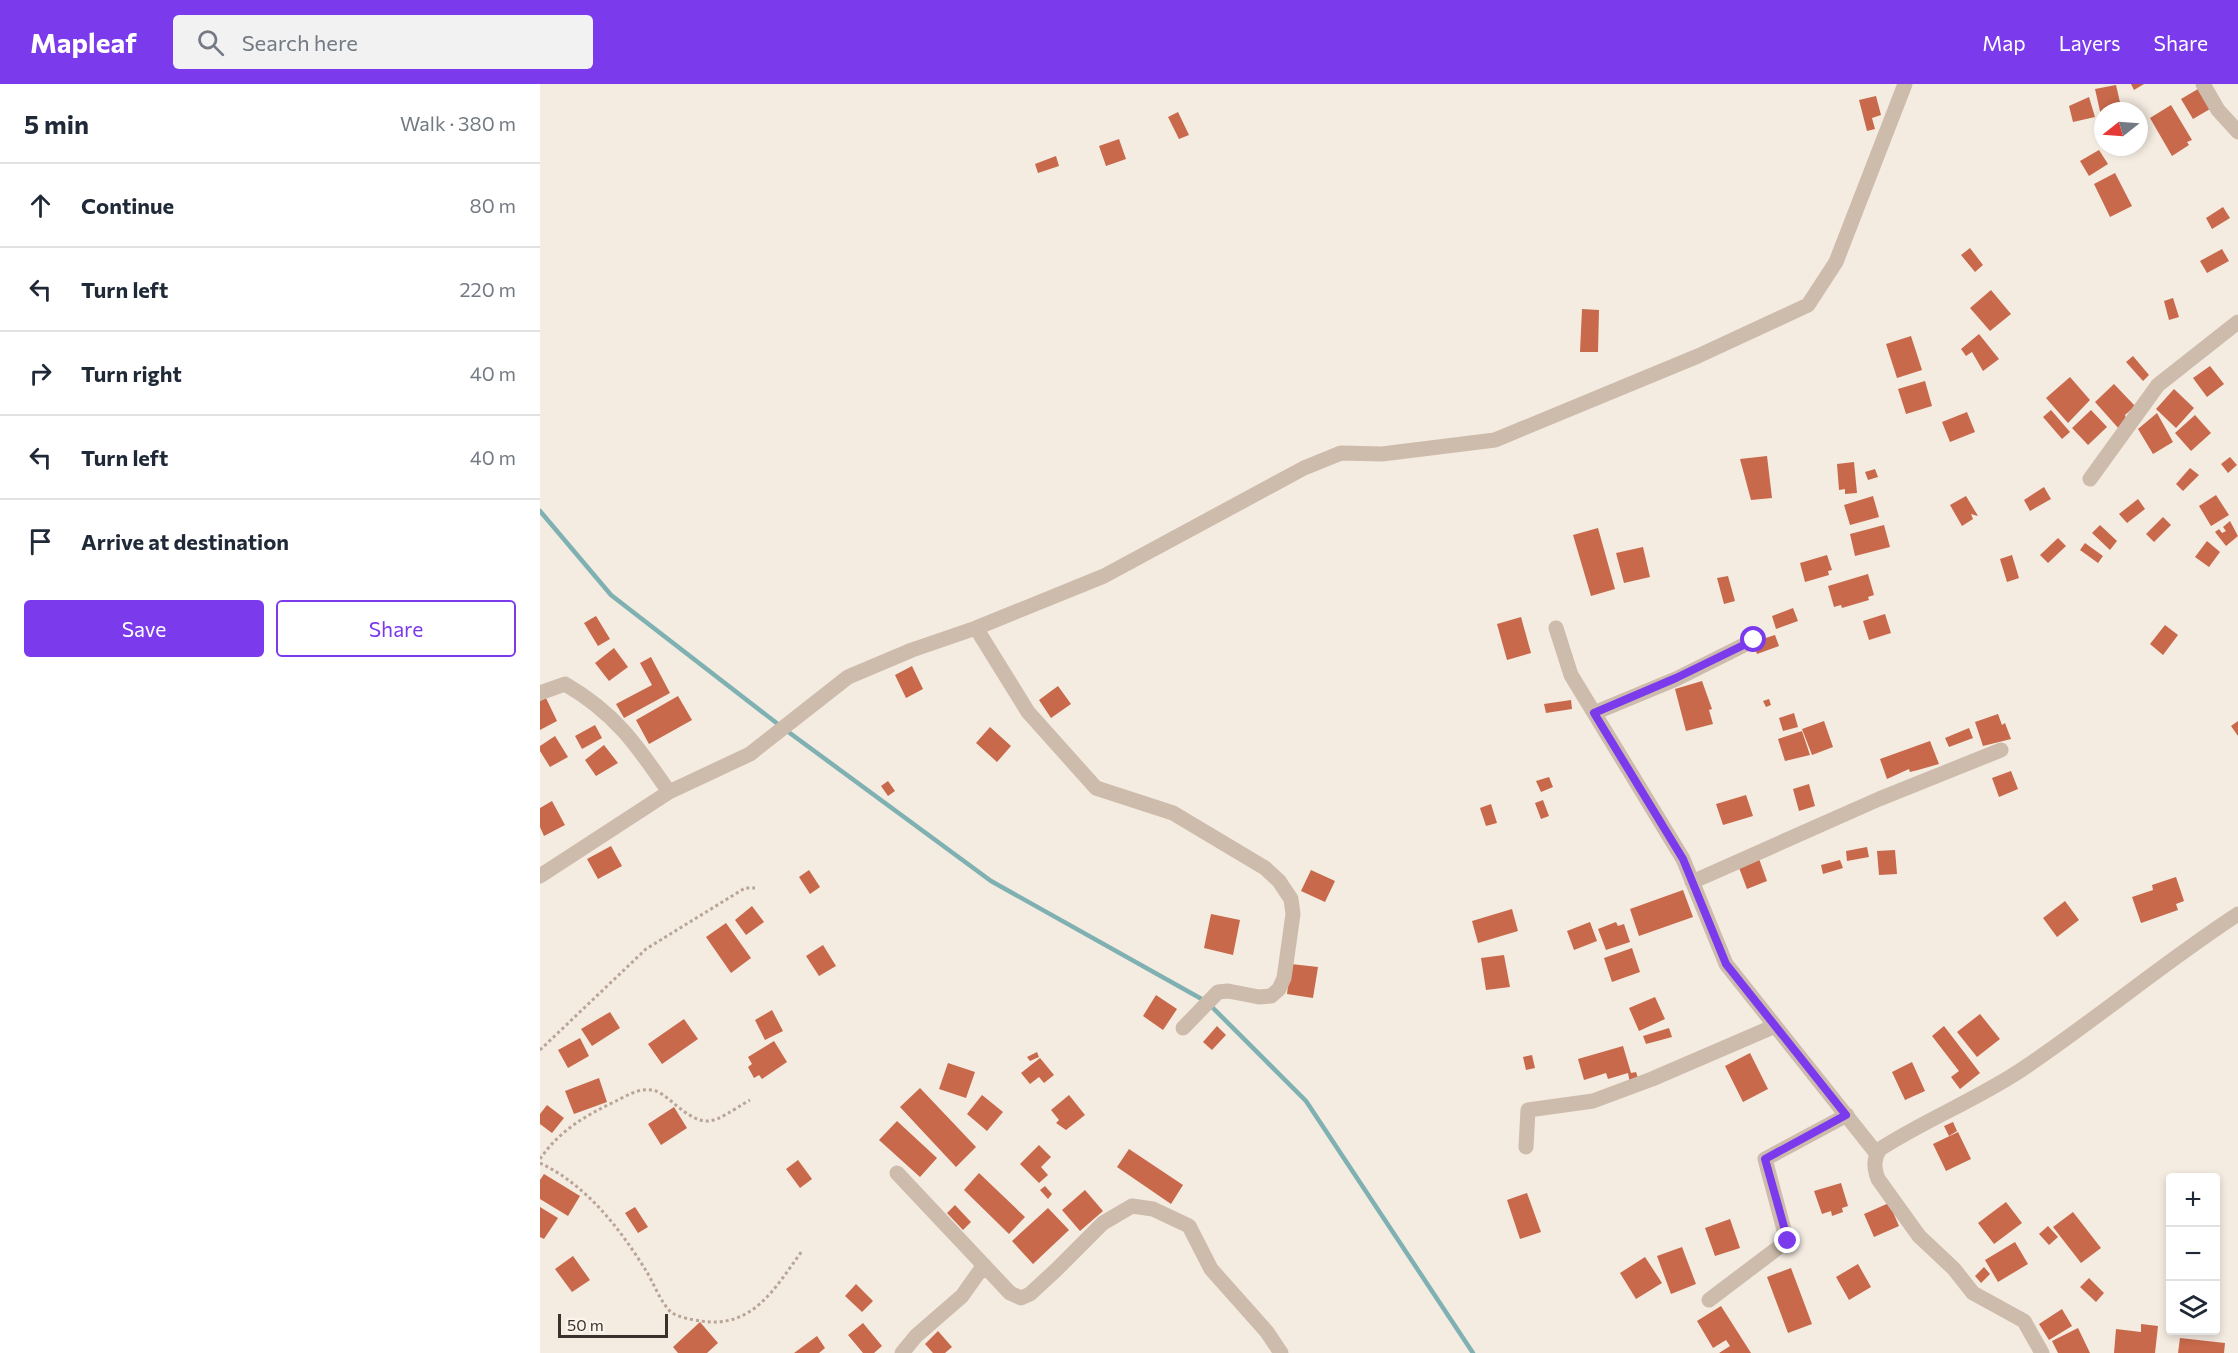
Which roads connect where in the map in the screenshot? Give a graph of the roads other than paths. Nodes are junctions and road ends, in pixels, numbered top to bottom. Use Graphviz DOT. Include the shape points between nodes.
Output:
graph roads {
  1 [pos="1905,84"];
  2 [pos="2203,84"];
  3 [pos="2238,132"];
  4 [pos="2238,322"];
  5 [pos="2090,478"];
  6 [pos="976,628"];
  7 [pos="1556,628"];
  8 [pos="1754,640"];
  9 [pos="540,693"];
  10 [pos="1594,713"];
  11 [pos="2001,750"];
  12 [pos="669,792"];
  13 [pos="540,876"];
  14 [pos="1692,882"];
  15 [pos="2238,914"];
  16 [pos="1775,1026"];
  17 [pos="1183,1028"];
  18 [pos="1846,1115"];
  19 [pos="1526,1148"];
  20 [pos="1877,1154"];
  21 [pos="897,1173"];
  22 [pos="984,1265"];
  23 [pos="1709,1300"];
  24 [pos="902,1353"];
  25 [pos="1281,1353"];
  26 [pos="2042,1353"];
  1 -- 6 [label="street" via="1836,262 1808,305 1698,356 1495,440 1382,454 1341,453 1304,468 1104,576"];
  2 -- 3 [label="street" via="2218,110"];
  4 -- 5 [label="street" via="2158,386"];
  6 -- 12 [label="street" via="849,677 750,754"];
  6 -- 17 [label="street" via="1028,712 1096,788 1173,813 1265,868 1291,899 1293,914 1279,989 1271,996 1259,998 1218,992"];
  7 -- 10 [label="street" via="1571,675"];
  8 -- 10 [label="street"];
  9 -- 12 [label="street" via="565,684 596,702 638,746"];
  10 -- 14 [label="street" via="1683,859"];
  11 -- 14 [label="street"];
  12 -- 13 [label="street"];
  14 -- 16 [label="street" via="1726,964"];
  15 -- 20 [label="street" via="2026,1067 1988,1091 1924,1122"];
  16 -- 18 [label="street"];
  16 -- 19 [label="street" via="1593,1101 1528,1110"];
  18 -- 20 [label="street"];
  18 -- 23 [label="street" via="1765,1159 1788,1241"];
  20 -- 26 [label="street" via="1874,1169 1878,1179 1919,1236 1973,1293 2024,1321"];
  21 -- 22 [label="street"];
  22 -- 24 [label="street" via="962,1296"];
  22 -- 25 [label="street" via="1010,1293 1021,1298 1030,1294 1103,1223 1132,1206 1153,1209 1189,1226 1212,1269"];
}
